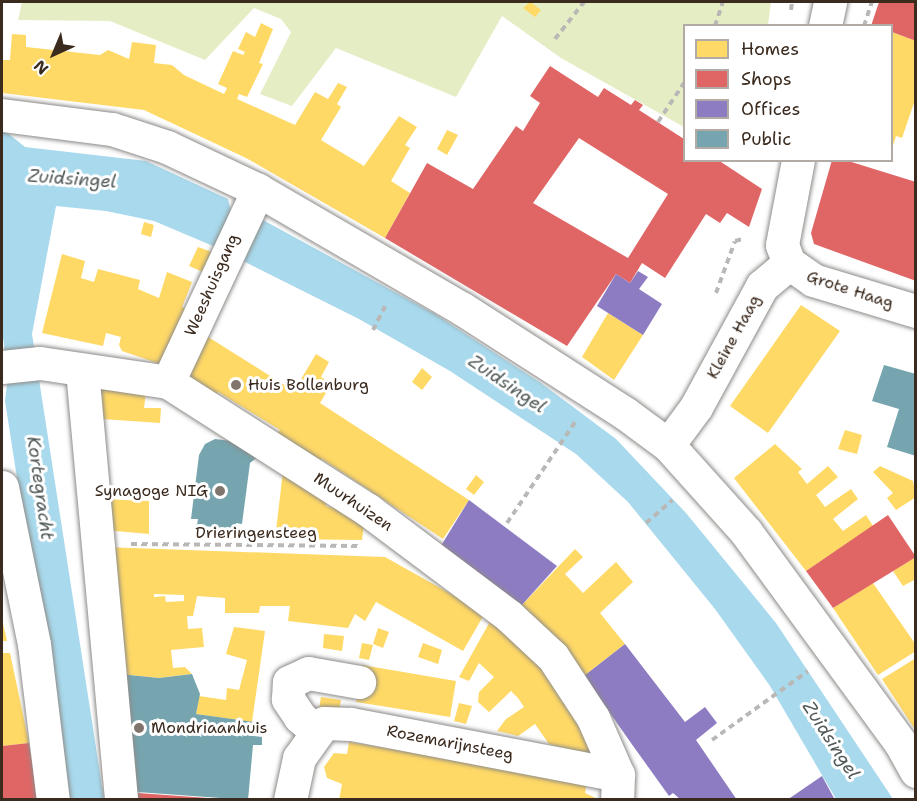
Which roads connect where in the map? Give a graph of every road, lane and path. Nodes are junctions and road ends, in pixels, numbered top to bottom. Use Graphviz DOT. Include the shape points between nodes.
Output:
graph roads {
  1 [pos="584,2"];
  2 [pos="723,2"];
  3 [pos="830,2"];
  4 [pos="872,2"];
  5 [pos="716,24"];
  6 [pos="825,24"];
  7 [pos="865,24"];
  8 [pos="555,39"];
  9 [pos="683,84"];
  10 [pos="2,115"];
  11 [pos="658,122"];
  12 [pos="798,162"];
  13 [pos="251,204"];
  14 [pos="743,239"];
  15 [pos="789,262"];
  16 [pos="388,298"];
  17 [pos="713,303"];
  18 [pos="915,311"];
  19 [pos="373,330"];
  20 [pos="4,366"];
  21 [pos="82,370"];
  22 [pos="168,382"];
  23 [pos="577,419"];
  24 [pos="668,445"];
  25 [pos="2,487"];
  26 [pos="675,498"];
  27 [pos="507,524"];
  28 [pos="646,524"];
  29 [pos="96,544"];
  30 [pos="416,546"];
  31 [pos="812,669"];
  32 [pos="359,682"];
  33 [pos="712,740"];
  34 [pos="308,745"];
  35 [pos="915,771"];
  36 [pos="617,787"];
  37 [pos="53,800"];
  38 [pos="121,800"];
  39 [pos="290,800"];
  1 -- 8 [label="path"];
  2 -- 5 [label="path"];
  3 -- 6 [label="street"];
  4 -- 7 [label="path"];
  9 -- 11 [label="path"];
  10 -- 13 [label="street" via="112,129 166,147"];
  12 -- 15 [label="street" via="782,245"];
  13 -- 22 [label="street, Weeshuisgang"];
  13 -- 24 [label="street" via="470,314 594,391"];
  14 -- 17 [label="path" via="735,241"];
  15 -- 18 [label="street, Grote Haag" via="813,280"];
  15 -- 24 [label="street, Kleine Haag" via="762,286 696,407"];
  16 -- 19 [label="path"];
  20 -- 21 [label="street, Muurhuizen" via="40,363"];
  21 -- 22 [label="street, Muurhuizen"];
  21 -- 29 [label="street"];
  22 -- 30 [label="street, Muurhuizen" via="368,510"];
  23 -- 27 [label="path"];
  24 -- 35 [label="street" via="746,532 881,717"];
  25 -- 37 [label="street" via="34,644"];
  26 -- 28 [label="path"];
  29 -- 30 [label="path, Drieringensteeg"];
  29 -- 38 [label="street"];
  30 -- 36 [label="street, Muurhuizen" via="509,616 552,657 593,718"];
  31 -- 33 [label="path"];
  32 -- 34 [label="street" via="308,673 289,682 288,699 300,717"];
  34 -- 36 [label="street, Rozemarijnsteeg" via="324,723 351,724"];
  34 -- 39 [label="street"];
}
